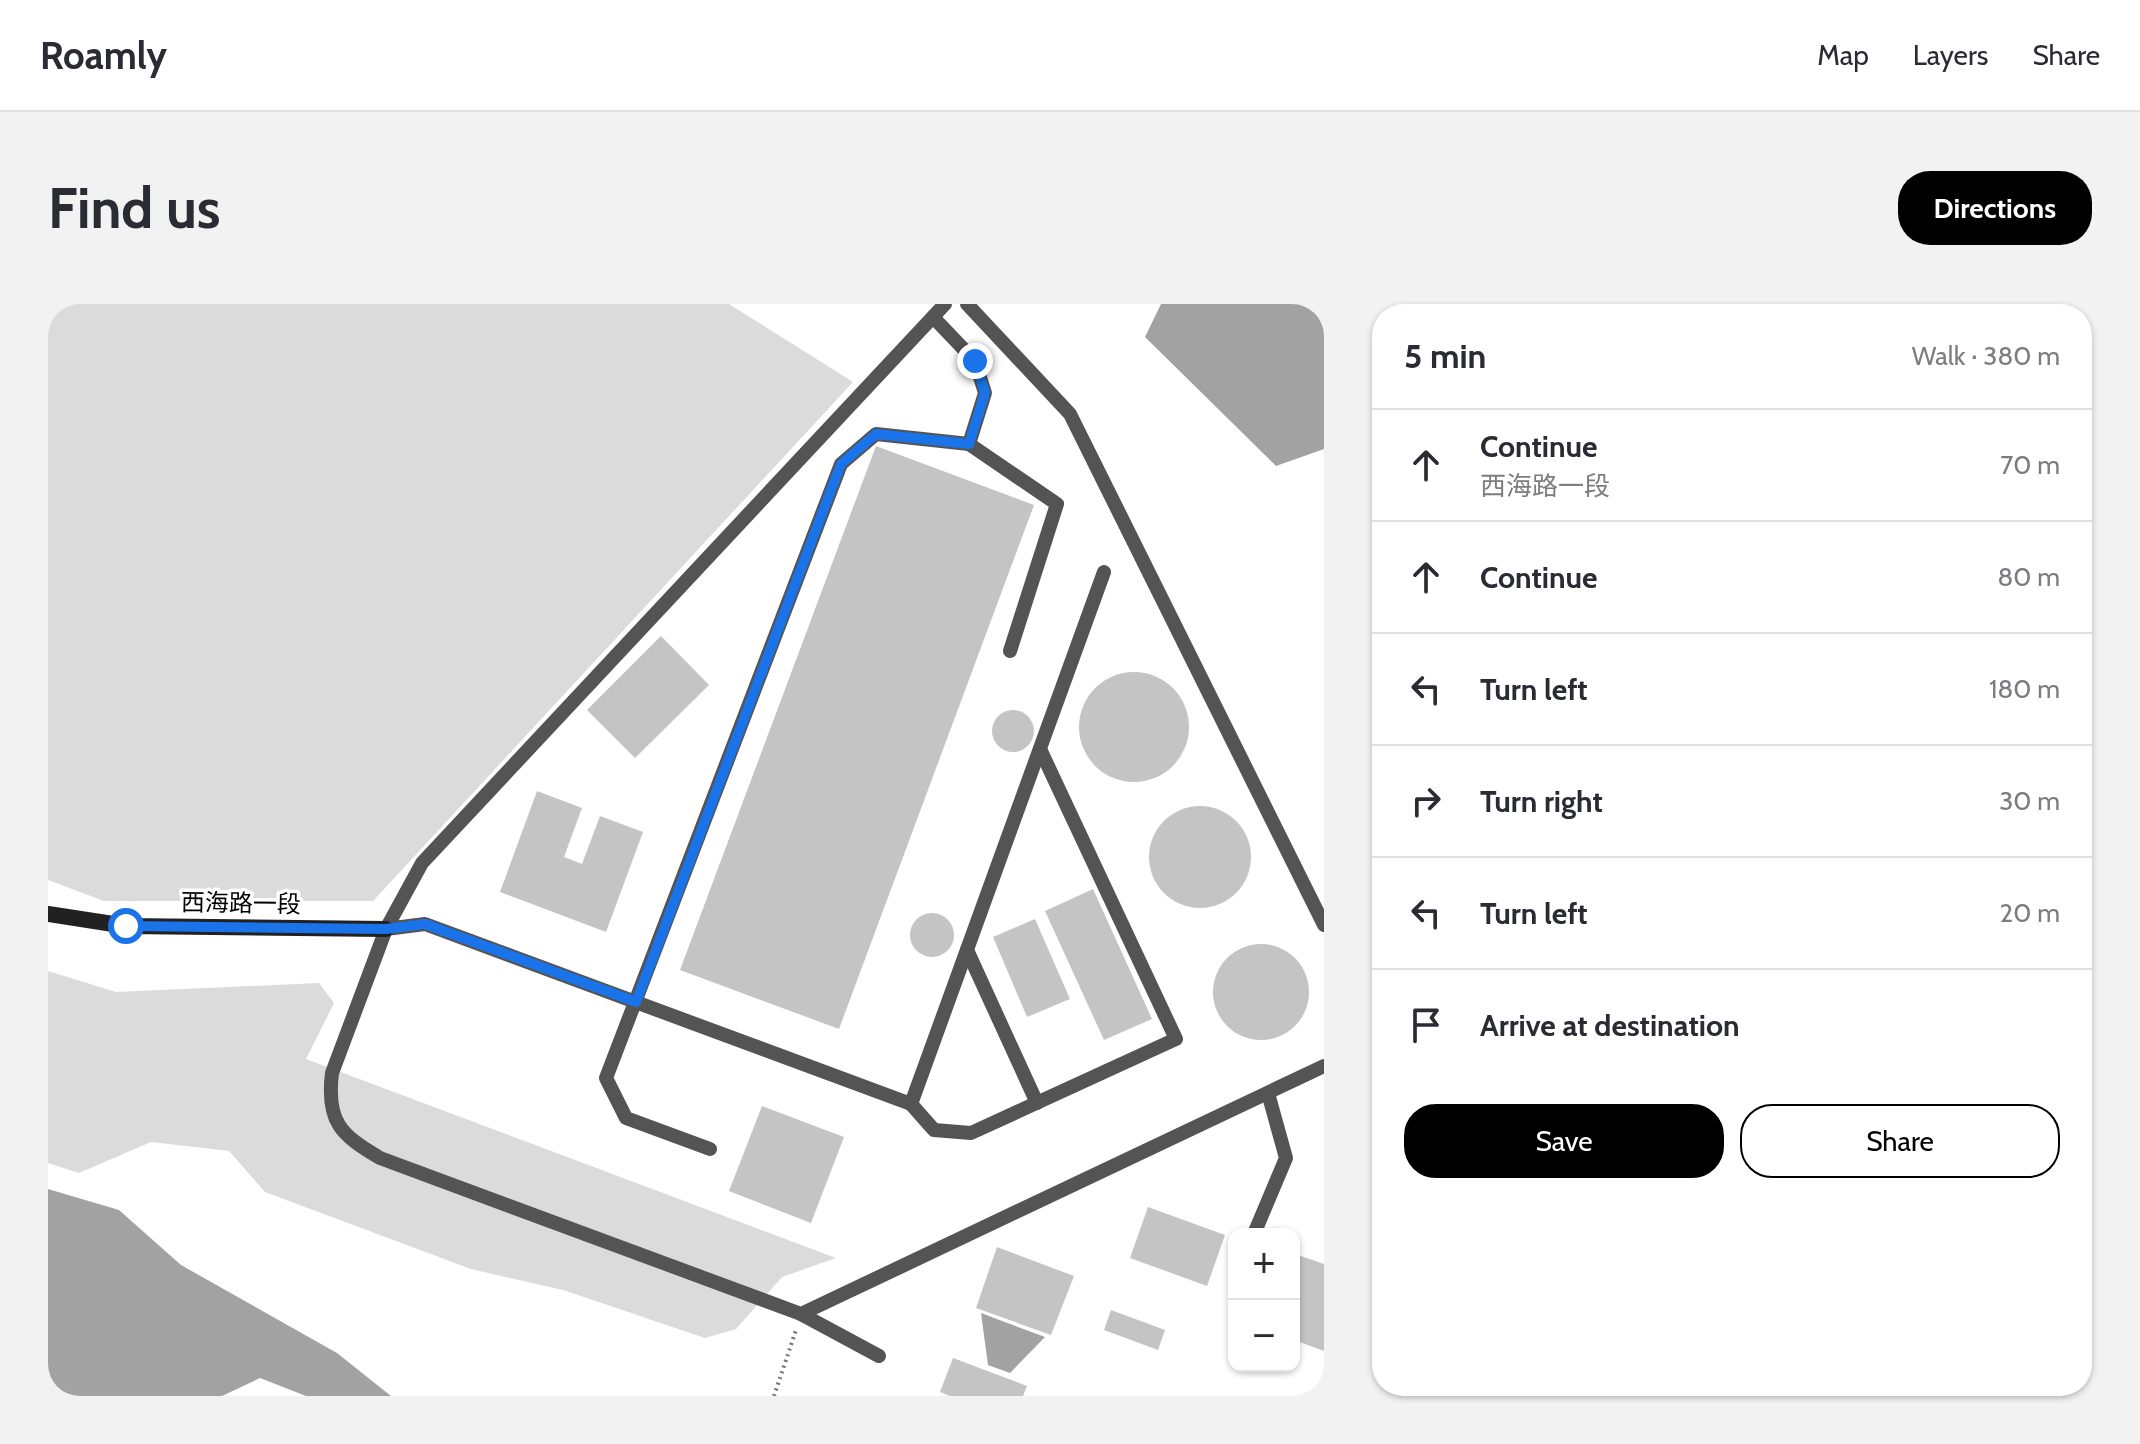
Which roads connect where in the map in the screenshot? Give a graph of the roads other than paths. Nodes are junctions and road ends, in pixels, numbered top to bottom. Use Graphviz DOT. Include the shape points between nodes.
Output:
graph roads {
  1 [pos="945,304"];
  2 [pos="967,304"];
  3 [pos="933,317"];
  4 [pos="969,444"];
  5 [pos="1104,572"];
  6 [pos="1010,651"];
  7 [pos="1040,749"];
  8 [pos="48,914"];
  9 [pos="1324,925"];
  10 [pos="386,929"];
  11 [pos="967,950"];
  12 [pos="636,1002"];
  13 [pos="1324,1066"];
  14 [pos="1268,1093"];
  15 [pos="1037,1103"];
  16 [pos="911,1104"];
  17 [pos="710,1149"];
  18 [pos="1257,1228"];
  19 [pos="801,1314"];
  20 [pos="879,1356"];
  1 -- 3 [label="lane"];
  2 -- 9 [label="lane" via="1070,414"];
  3 -- 4 [label="lane" via="975,361 985,393"];
  3 -- 10 [label="lane" via="436,846"];
  4 -- 6 [label="lane" via="1057,504"];
  4 -- 12 [label="lane" via="876,434 841,464"];
  5 -- 7 [label="lane"];
  7 -- 11 [label="lane"];
  7 -- 15 [label="lane" via="1176,1039"];
  8 -- 10 [label="main road, 西海路一段" via="126,926"];
  10 -- 12 [label="lane" via="425,924"];
  10 -- 19 [label="lane" via="332,1073 329,1097 335,1121 350,1141 380,1158"];
  11 -- 15 [label="lane"];
  11 -- 16 [label="lane"];
  12 -- 16 [label="lane"];
  12 -- 17 [label="lane" via="606,1078 626,1118"];
  13 -- 14 [label="lane"];
  14 -- 18 [label="lane" via="1286,1158"];
  14 -- 19 [label="lane"];
  15 -- 16 [label="lane" via="971,1133 934,1130"];
  19 -- 20 [label="lane"];
}
